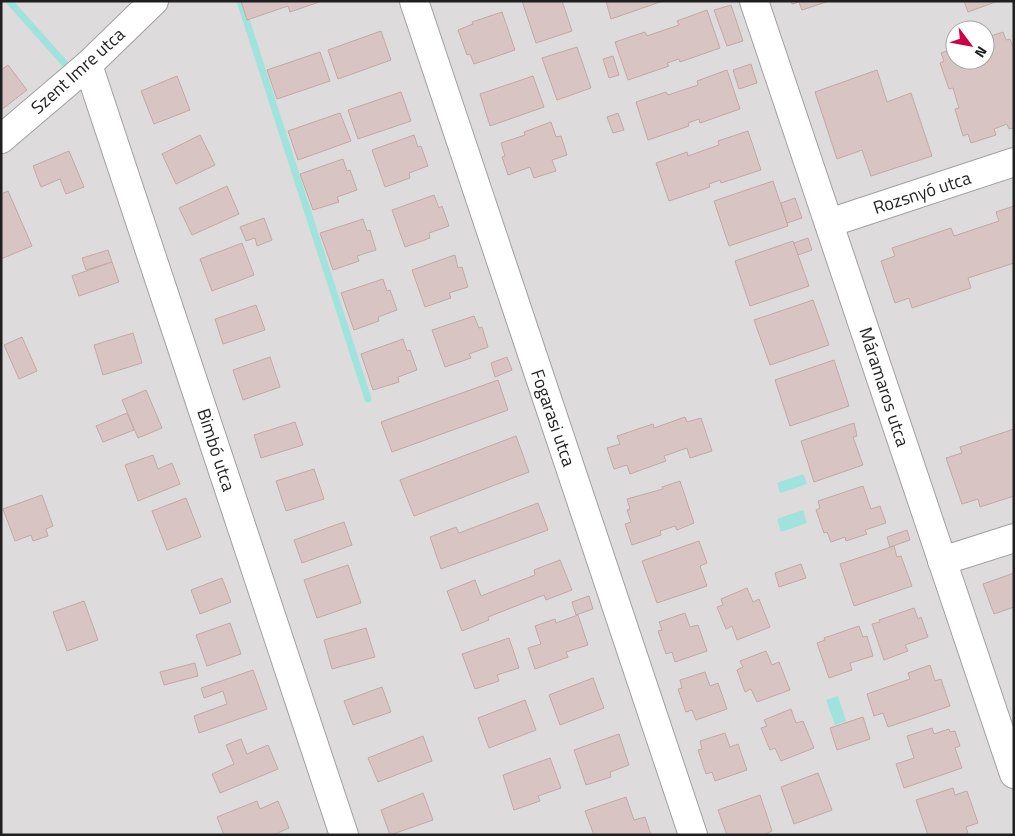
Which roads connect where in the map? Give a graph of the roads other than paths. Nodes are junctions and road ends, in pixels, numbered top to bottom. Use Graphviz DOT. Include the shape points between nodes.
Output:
graph roads {
  1 [pos="154,1"];
  2 [pos="414,1"];
  3 [pos="754,1"];
  4 [pos="88,65"];
  5 [pos="1,139"];
  6 [pos="1014,162"];
  7 [pos="830,223"];
  8 [pos="1014,538"];
  9 [pos="942,561"];
  10 [pos="1014,774"];
  11 [pos="344,835"];
  12 [pos="693,835"];
  1 -- 4 [label="street, Szent Imre utca"];
  2 -- 12 [label="street, Fogarasi utca"];
  3 -- 7 [label="street, Máramaros utca"];
  4 -- 5 [label="street, Szent Imre utca"];
  4 -- 11 [label="street, Bimbó utca"];
  6 -- 7 [label="street, Rozsnyó utca"];
  7 -- 9 [label="street, Máramaros utca"];
  8 -- 9 [label="street"];
  9 -- 10 [label="street, Máramaros utca"];
}
